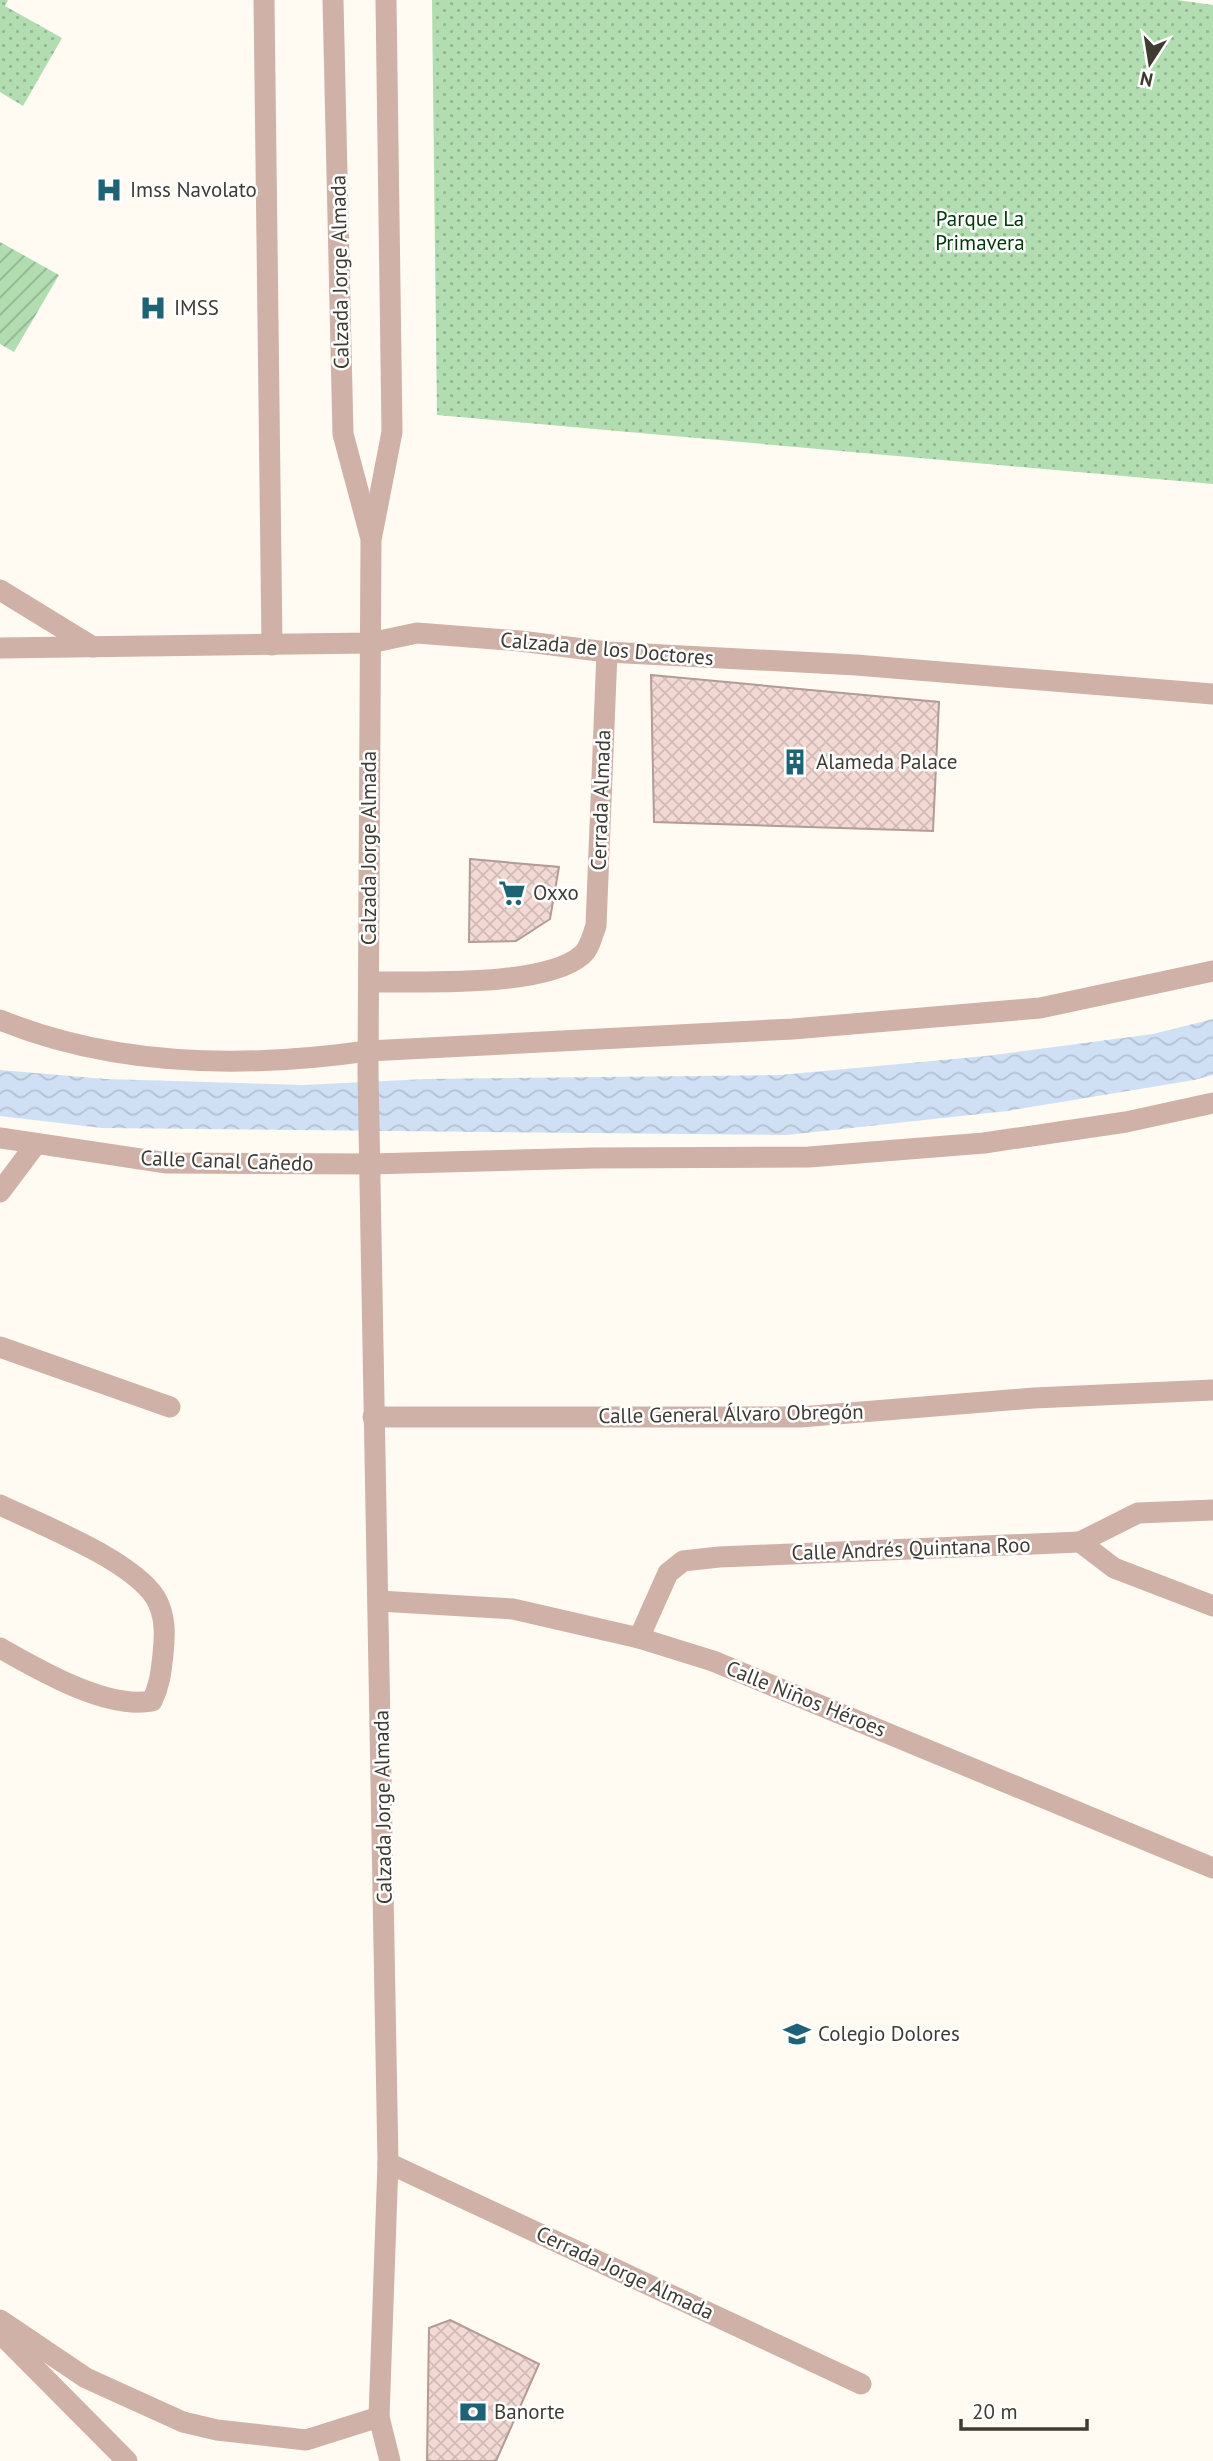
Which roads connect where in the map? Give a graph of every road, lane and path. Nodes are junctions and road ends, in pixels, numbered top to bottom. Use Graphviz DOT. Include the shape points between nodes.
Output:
graph roads {
  1 [pos="264,0"];
  2 [pos="334,0"];
  3 [pos="386,0"];
  4 [pos="371,540"];
  5 [pos="0,590"];
  6 [pos="370,643"];
  7 [pos="272,645"];
  8 [pos="0,648"];
  9 [pos="95,648"];
  10 [pos="607,652"];
  11 [pos="1213,694"];
  12 [pos="1213,971"];
  13 [pos="369,982"];
  14 [pos="0,1020"];
  15 [pos="368,1062"];
  16 [pos="1213,1103"];
  17 [pos="0,1138"];
  18 [pos="36,1144"];
  19 [pos="370,1158"];
  20 [pos="0,1192"];
  21 [pos="0,1347"];
  22 [pos="1213,1390"];
  23 [pos="170,1408"];
  24 [pos="373,1417"];
  25 [pos="0,1505"];
  26 [pos="1213,1510"];
  27 [pos="1080,1542"];
  28 [pos="379,1601"];
  29 [pos="1213,1606"];
  30 [pos="639,1638"];
  31 [pos="0,1648"];
  32 [pos="1213,1868"];
  33 [pos="388,2163"];
  34 [pos="0,2320"];
  35 [pos="0,2333"];
  36 [pos="861,2384"];
  37 [pos="379,2417"];
  38 [pos="127,2461"];
  39 [pos="390,2461"];
  1 -- 7 [label="street"];
  2 -- 4 [label="street, Calzada Jorge Almada" via="343,433"];
  3 -- 4 [label="street, Calzada Jorge Almada" via="392,432"];
  4 -- 6 [label="street, Calzada Jorge Almada"];
  5 -- 9 [label="street"];
  6 -- 7 [label="street, Calzada de los Doctores"];
  6 -- 10 [label="street, Calzada de los Doctores" via="417,633"];
  6 -- 13 [label="street, Calzada Jorge Almada"];
  7 -- 9 [label="street, Calzada de los Doctores"];
  8 -- 9 [label="street, Calzada de los Doctores"];
  10 -- 11 [label="street, Calzada de los Doctores" via="856,665"];
  10 -- 13 [label="street, Cerrada Almada" via="596,926 582,956 545,972 491,980"];
  12 -- 15 [label="street" via="1040,1008"];
  13 -- 15 [label="street, Calzada Jorge Almada"];
  14 -- 15 [label="street" via="105,1051 195,1059"];
  15 -- 19 [label="street, Calzada Jorge Almada"];
  16 -- 19 [label="street, Calle Canal Cañedo" via="1126,1122 984,1143 809,1157"];
  17 -- 18 [label="street, Calle Canal Cañedo"];
  18 -- 19 [label="street, Calle Canal Cañedo" via="167,1163"];
  18 -- 20 [label="street"];
  19 -- 24 [label="street, Calzada Jorge Almada"];
  21 -- 23 [label="street"];
  22 -- 24 [label="street, Calle General Álvaro Obregón" via="1034,1398 800,1417"];
  24 -- 28 [label="street, Calzada Jorge Almada"];
  25 -- 31 [label="street" via="71,1538 141,1580 157,1600 165,1626 160,1685 152,1701 137,1704 82,1689"];
  26 -- 27 [label="street" via="1138,1513"];
  27 -- 29 [label="street" via="1114,1567"];
  27 -- 30 [label="street, Calle Andrés Quintana Roo" via="683,1561 668,1573"];
  28 -- 30 [label="street, Calle Niños Héroes" via="513,1609"];
  28 -- 33 [label="street, Calzada Jorge Almada"];
  30 -- 32 [label="street, Calle Niños Héroes" via="713,1661"];
  33 -- 36 [label="street, Cerrada Jorge Almada"];
  33 -- 37 [label="street, Calzada Jorge Almada"];
  34 -- 37 [label="street" via="86,2378 194,2425 306,2440"];
  35 -- 38 [label="street"];
  37 -- 39 [label="street, Calzada Jorge Almada"];
}
